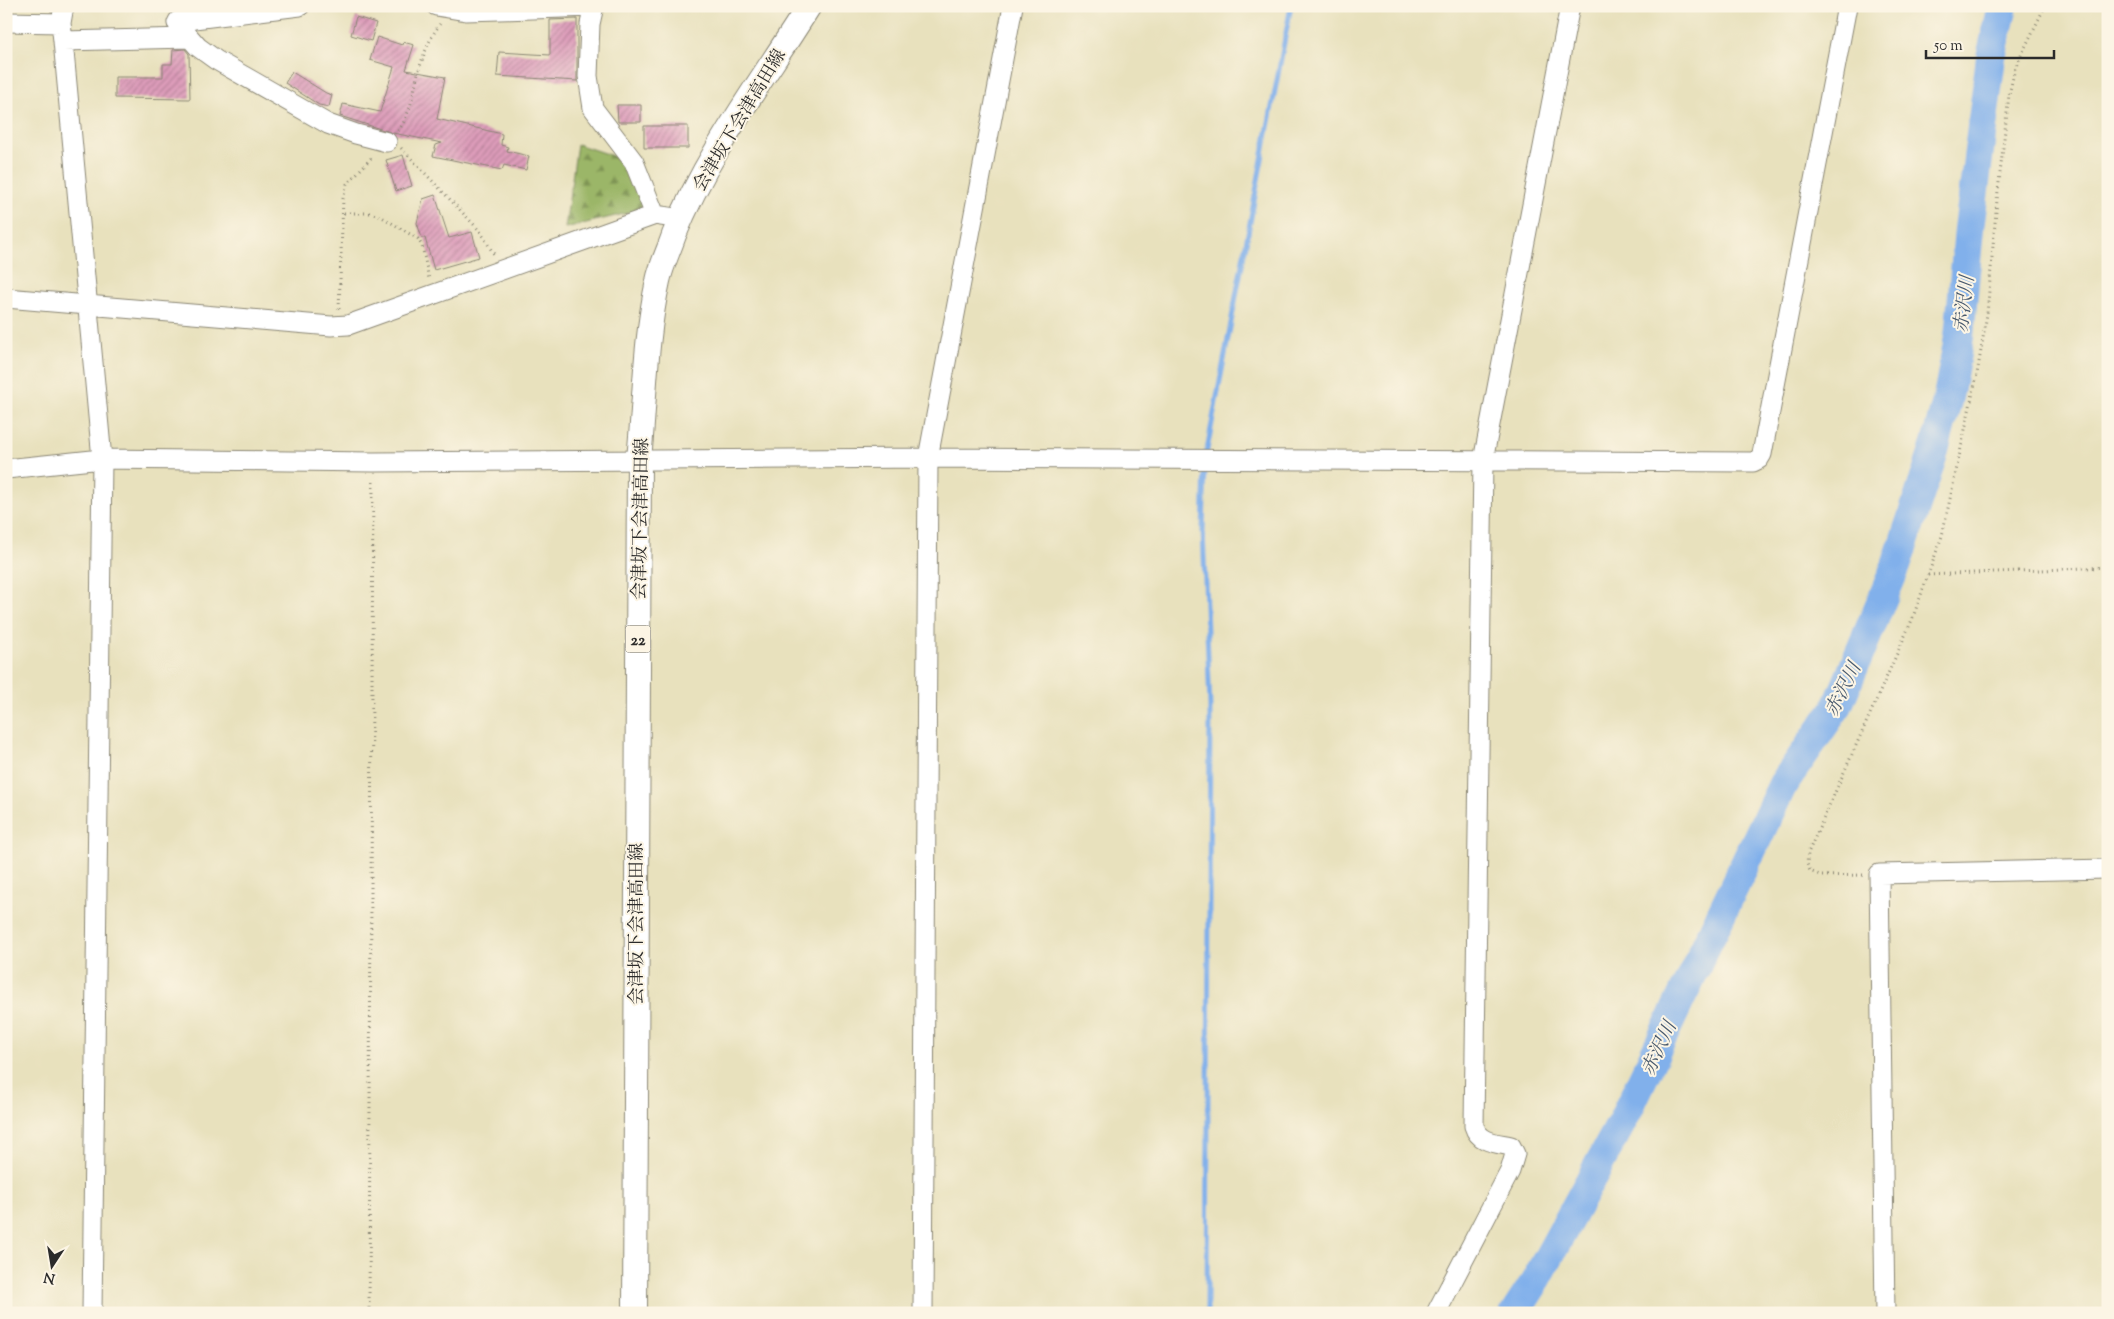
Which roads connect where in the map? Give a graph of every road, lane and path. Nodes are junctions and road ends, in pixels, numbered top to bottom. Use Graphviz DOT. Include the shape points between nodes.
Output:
graph roads {
  1 [pos="300,6"];
  2 [pos="594,6"];
  3 [pos="809,6"];
  4 [pos="1013,6"];
  5 [pos="1570,6"];
  6 [pos="1847,6"];
  7 [pos="2044,6"];
  8 [pos="455,8"];
  9 [pos="6,22"];
  10 [pos="63,23"];
  11 [pos="189,38"];
  12 [pos="389,140"];
  13 [pos="344,213"];
  14 [pos="655,215"];
  15 [pos="681,220"];
  16 [pos="501,270"];
  17 [pos="432,295"];
  18 [pos="6,298"];
  19 [pos="88,305"];
  20 [pos="339,325"];
  21 [pos="928,458"];
  22 [pos="102,459"];
  23 [pos="639,459"];
  24 [pos="1483,461"];
  25 [pos="373,462"];
  26 [pos="6,469"];
  27 [pos="2108,567"];
  28 [pos="1928,575"];
  29 [pos="2108,869"];
  30 [pos="1879,874"];
  31 [pos="92,1313"];
  32 [pos="369,1313"];
  33 [pos="635,1313"];
  34 [pos="922,1313"];
  35 [pos="1436,1313"];
  36 [pos="1886,1313"];
  1 -- 11 [label="street" via="178,20"];
  2 -- 8 [label="street"];
  2 -- 14 [label="street" via="588,76 593,108 634,162"];
  3 -- 15 [label="main road, 会津坂下会津高田線 / 22" via="734,122"];
  4 -- 21 [label="street"];
  5 -- 24 [label="street"];
  6 -- 24 [label="street" via="1759,459 1753,462"];
  7 -- 28 [label="path" via="2013,77 1979,365 1942,536"];
  8 -- 12 [label="path" via="432,35 404,124"];
  9 -- 10 [label="street"];
  10 -- 11 [label="street"];
  10 -- 19 [label="street"];
  11 -- 12 [label="street" via="216,60 328,124 356,134"];
  12 -- 13 [label="path" via="347,184"];
  12 -- 16 [label="path" via="480,231"];
  13 -- 17 [label="path" via="370,213 382,217 418,239"];
  13 -- 20 [label="path"];
  14 -- 15 [label="street"];
  14 -- 16 [label="street"];
  15 -- 23 [label="main road, 会津坂下会津高田線 / 22" via="658,280"];
  16 -- 17 [label="street"];
  17 -- 20 [label="street"];
  18 -- 19 [label="street"];
  19 -- 20 [label="street"];
  19 -- 22 [label="street"];
  21 -- 23 [label="street"];
  21 -- 24 [label="street"];
  21 -- 34 [label="street"];
  22 -- 25 [label="street"];
  22 -- 26 [label="street"];
  22 -- 31 [label="street"];
  23 -- 25 [label="street"];
  23 -- 33 [label="main road, 会津坂下会津高田線 / 22"];
  24 -- 35 [label="street" via="1474,1126 1482,1138 1511,1146 1515,1154 1510,1171"];
  25 -- 32 [label="path"];
  27 -- 28 [label="path"];
  28 -- 30 [label="path" via="1893,663 1808,853 1810,870 1822,876"];
  29 -- 30 [label="street"];
  30 -- 36 [label="street"];
}
